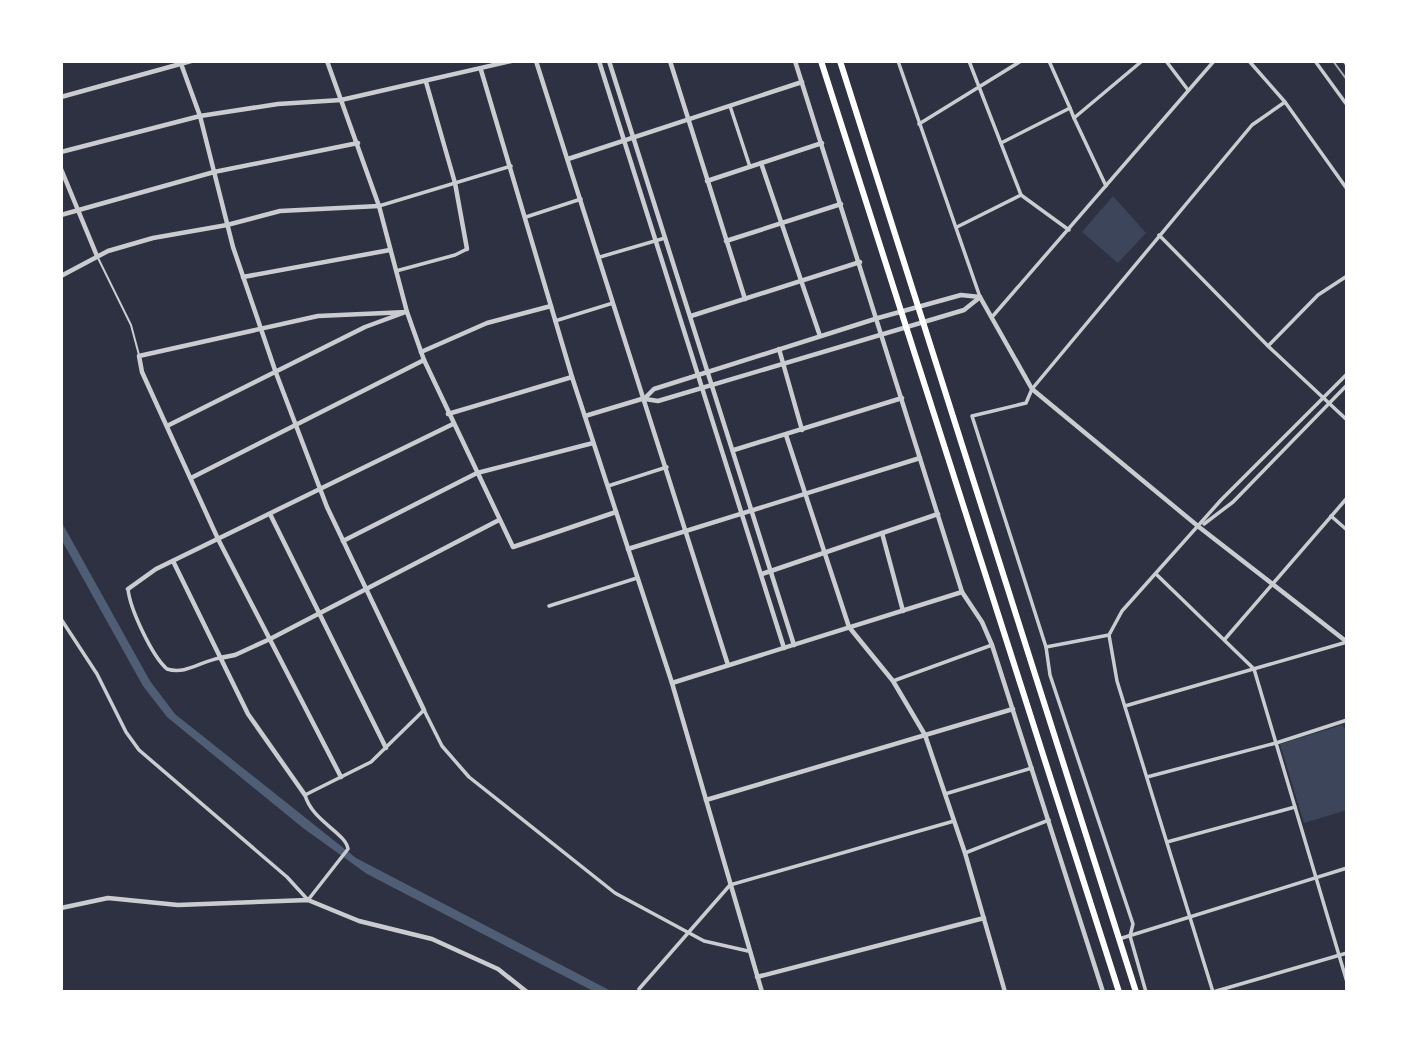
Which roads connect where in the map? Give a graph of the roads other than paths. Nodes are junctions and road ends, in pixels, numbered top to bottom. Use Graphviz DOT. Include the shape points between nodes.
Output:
graph roads {
  1 [pos="191,61"];
  2 [pos="327,61"];
  3 [pos="512,61"];
  4 [pos="536,61"];
  5 [pos="599,61"];
  6 [pos="609,61"];
  7 [pos="670,61"];
  8 [pos="795,61"];
  9 [pos="821,61"];
  10 [pos="840,61"];
  11 [pos="898,61"];
  12 [pos="969,61"];
  13 [pos="1021,61"];
  14 [pos="1049,61"];
  15 [pos="1142,61"];
  16 [pos="1166,61"];
  17 [pos="1214,61"];
  18 [pos="1249,61"];
  19 [pos="1315,61"];
  20 [pos="181,62"];
  21 [pos="481,70"];
  22 [pos="426,82"];
  23 [pos="802,82"];
  24 [pos="978,85"];
  25 [pos="1188,90"];
  26 [pos="61,97"];
  27 [pos="341,100"];
  28 [pos="1285,102"];
  29 [pos="1347,105"];
  30 [pos="730,106"];
  31 [pos="1070,108"];
  32 [pos="200,116"];
  33 [pos="1074,118"];
  34 [pos="688,120"];
  35 [pos="919,125"];
  36 [pos="634,138"];
  37 [pos="625,141"];
  38 [pos="358,143"];
  39 [pos="822,143"];
  40 [pos="1001,143"];
  41 [pos="61,152"];
  42 [pos="568,159"];
  43 [pos="761,163"];
  44 [pos="511,166"];
  45 [pos="750,167"];
  46 [pos="61,169"];
  47 [pos="214,172"];
  48 [pos="707,181"];
  49 [pos="455,183"];
  50 [pos="1106,187"];
  51 [pos="1347,189"];
  52 [pos="1021,195"];
  53 [pos="580,199"];
  54 [pos="841,204"];
  55 [pos="379,206"];
  56 [pos="78,209"];
  57 [pos="61,215"];
  58 [pos="526,217"];
  59 [pos="781,223"];
  60 [pos="227,225"];
  61 [pos="957,227"];
  62 [pos="1069,230"];
  63 [pos="1158,235"];
  64 [pos="666,238"];
  65 [pos="656,240"];
  66 [pos="726,241"];
  67 [pos="467,249"];
  68 [pos="391,250"];
  69 [pos="97,256"];
  70 [pos="600,257"];
  71 [pos="860,262"];
  72 [pos="396,271"];
  73 [pos="61,276"];
  74 [pos="1347,276"];
  75 [pos="243,277"];
  76 [pos="801,281"];
  77 [pos="980,297"];
  78 [pos="745,299"];
  79 [pos="613,303"];
  80 [pos="551,306"];
  81 [pos="918,307"];
  82 [pos="407,312"];
  83 [pos="902,312"];
  84 [pos="691,316"];
  85 [pos="878,318"];
  86 [pos="990,318"];
  87 [pos="555,321"];
  88 [pos="923,322"];
  89 [pos="906,327"];
  90 [pos="261,329"];
  91 [pos="883,334"];
  92 [pos="820,336"];
  93 [pos="1268,346"];
  94 [pos="779,349"];
  95 [pos="421,352"];
  96 [pos="139,356"];
  97 [pos="424,360"];
  98 [pos="783,363"];
  99 [pos="709,371"];
  100 [pos="276,373"];
  101 [pos="1347,374"];
  102 [pos="698,375"];
  103 [pos="572,377"];
  104 [pos="713,384"];
  105 [pos="1347,385"];
  106 [pos="702,388"];
  107 [pos="1032,389"];
  108 [pos="645,398"];
  109 [pos="902,398"];
  110 [pos="1323,399"];
  111 [pos="1328,404"];
  112 [pos="448,414"];
  113 [pos="585,416"];
  114 [pos="1347,421"];
  115 [pos="453,424"];
  116 [pos="296,425"];
  117 [pos="167,426"];
  118 [pos="802,430"];
  119 [pos="786,435"];
  120 [pos="593,443"];
  121 [pos="734,450"];
  122 [pos="920,458"];
  123 [pos="667,467"];
  124 [pos="477,473"];
  125 [pos="191,478"];
  126 [pos="608,486"];
  127 [pos="320,490"];
  128 [pos="805,494"];
  129 [pos="1347,498"];
  130 [pos="752,510"];
  131 [pos="616,512"];
  132 [pos="742,513"];
  133 [pos="270,514"];
  134 [pos="938,514"];
  135 [pos="1331,516"];
  136 [pos="499,520"];
  137 [pos="1199,527"];
  138 [pos="1347,530"];
  139 [pos="687,531"];
  140 [pos="882,533"];
  141 [pos="218,539"];
  142 [pos="343,541"];
  143 [pos="628,549"];
  144 [pos="824,553"];
  145 [pos="173,561"];
  146 [pos="771,570"];
  147 [pos="762,574"];
  148 [pos="1156,574"];
  149 [pos="637,578"];
  150 [pos="1273,584"];
  151 [pos="128,589"];
  152 [pos="366,589"];
  153 [pos="962,592"];
  154 [pos="549,606"];
  155 [pos="904,611"];
  156 [pos="319,613"];
  157 [pos="61,619"];
  158 [pos="849,627"];
  159 [pos="1109,635"];
  160 [pos="270,639"];
  161 [pos="1224,639"];
  162 [pos="1347,642"];
  163 [pos="794,645"];
  164 [pos="992,645"];
  165 [pos="1046,647"];
  166 [pos="784,648"];
  167 [pos="220,658"];
  168 [pos="728,665"];
  169 [pos="1254,669"];
  170 [pos="893,681"];
  171 [pos="673,683"];
  172 [pos="1125,706"];
  173 [pos="1013,709"];
  174 [pos="424,710"];
  175 [pos="1347,720"];
  176 [pos="925,735"];
  177 [pos="1276,743"];
  178 [pos="386,748"];
  179 [pos="1032,768"];
  180 [pos="341,777"];
  181 [pos="1147,777"];
  182 [pos="945,794"];
  183 [pos="305,795"];
  184 [pos="706,800"];
  185 [pos="1295,807"];
  186 [pos="1049,820"];
  187 [pos="954,821"];
  188 [pos="1167,842"];
  189 [pos="965,853"];
  190 [pos="1347,868"];
  191 [pos="1316,878"];
  192 [pos="730,885"];
  193 [pos="308,900"];
  194 [pos="61,908"];
  195 [pos="984,918"];
  196 [pos="1191,919"];
  197 [pos="687,932"];
  198 [pos="1130,936"];
  199 [pos="1119,939"];
  200 [pos="748,951"];
  201 [pos="1347,953"];
  202 [pos="1339,955"];
  203 [pos="757,977"];
  204 [pos="1347,982"];
  205 [pos="639,989"];
  206 [pos="527,992"];
  207 [pos="762,992"];
  208 [pos="1005,992"];
  209 [pos="1103,992"];
  210 [pos="1119,992"];
  211 [pos="1136,992"];
  212 [pos="1146,992"];
  213 [pos="1213,992"];
  1 -- 20 [label="street"];
  2 -- 27 [label="street"];
  3 -- 21 [label="street"];
  4 -- 42 [label="street"];
  5 -- 37 [label="street"];
  6 -- 36 [label="street"];
  7 -- 34 [label="street"];
  8 -- 23 [label="street"];
  9 -- 83 [label="highway"];
  10 -- 81 [label="highway"];
  11 -- 35 [label="street"];
  12 -- 24 [label="street"];
  13 -- 24 [label="street"];
  14 -- 31 [label="street"];
  15 -- 33 [label="street"];
  16 -- 25 [label="street"];
  17 -- 25 [label="street"];
  18 -- 28 [label="street"];
  19 -- 29 [label="street"];
  20 -- 26 [label="street"];
  20 -- 32 [label="street"];
  21 -- 22 [label="street"];
  21 -- 44 [label="street"];
  22 -- 27 [label="street"];
  22 -- 49 [label="street"];
  23 -- 30 [label="street"];
  23 -- 39 [label="street"];
  24 -- 35 [label="street"];
  24 -- 40 [label="street"];
  25 -- 50 [label="street"];
  27 -- 32 [label="street"];
  27 -- 38 [label="street"];
  28 -- 51 [label="street"];
  28 -- 63 [label="street" via="1252,125"];
  30 -- 34 [label="street"];
  30 -- 45 [label="street"];
  31 -- 33 [label="street"];
  31 -- 40 [label="street"];
  32 -- 41 [label="street"];
  32 -- 47 [label="street"];
  33 -- 50 [label="street"];
  34 -- 36 [label="street"];
  34 -- 48 [label="street"];
  35 -- 61 [label="street"];
  36 -- 37 [label="street"];
  36 -- 64 [label="street"];
  37 -- 42 [label="street"];
  37 -- 65 [label="street"];
  38 -- 47 [label="street"];
  38 -- 55 [label="street"];
  39 -- 43 [label="street"];
  39 -- 54 [label="street"];
  40 -- 52 [label="street"];
  42 -- 53 [label="street"];
  43 -- 45 [label="street"];
  43 -- 59 [label="street"];
  44 -- 49 [label="street"];
  44 -- 58 [label="street"];
  45 -- 48 [label="street"];
  46 -- 56 [label="street"];
  47 -- 56 [label="street"];
  47 -- 60 [label="street"];
  48 -- 66 [label="street"];
  49 -- 55 [label="street"];
  49 -- 67 [label="street"];
  50 -- 62 [label="street"];
  52 -- 61 [label="street"];
  52 -- 62 [label="street"];
  53 -- 58 [label="street"];
  53 -- 70 [label="street"];
  54 -- 59 [label="street"];
  54 -- 71 [label="street"];
  55 -- 60 [label="street" via="280,211"];
  55 -- 68 [label="street"];
  56 -- 57 [label="street"];
  56 -- 69 [label="street"];
  58 -- 80 [label="street"];
  59 -- 66 [label="street"];
  59 -- 76 [label="street"];
  60 -- 69 [label="street" via="153,238"];
  60 -- 75 [label="street"];
  61 -- 77 [label="street"];
  62 -- 86 [label="street"];
  63 -- 93 [label="street"];
  63 -- 107 [label="street"];
  64 -- 65 [label="street"];
  64 -- 84 [label="street"];
  65 -- 70 [label="street"];
  65 -- 102 [label="street"];
  66 -- 78 [label="street"];
  67 -- 72 [label="street"];
  68 -- 72 [label="street"];
  68 -- 75 [label="street"];
  69 -- 73 [label="street"];
  69 -- 96 [label="lane" via="131,325"];
  70 -- 79 [label="street"];
  71 -- 76 [label="street"];
  71 -- 85 [label="street"];
  72 -- 82 [label="street"];
  74 -- 93 [label="street" via="1318,295"];
  75 -- 90 [label="street"];
  76 -- 78 [label="street"];
  76 -- 92 [label="street"];
  77 -- 81 [label="street" via="961,295"];
  77 -- 86 [label="street"];
  77 -- 88 [label="street" via="964,310"];
  78 -- 84 [label="street"];
  79 -- 87 [label="street"];
  79 -- 108 [label="street"];
  80 -- 87 [label="street"];
  80 -- 95 [label="street" via="487,323"];
  81 -- 83 [label="street"];
  81 -- 88 [label="highway"];
  82 -- 90 [label="street" via="318,316"];
  82 -- 95 [label="street"];
  82 -- 100 [label="street" via="365,327"];
  83 -- 85 [label="street"];
  83 -- 89 [label="highway"];
  84 -- 99 [label="street"];
  85 -- 91 [label="street"];
  85 -- 92 [label="street"];
  86 -- 107 [label="street"];
  87 -- 103 [label="street"];
  88 -- 89 [label="street"];
  88 -- 199 [label="highway"];
  89 -- 91 [label="street"];
  89 -- 210 [label="highway"];
  90 -- 96 [label="street"];
  90 -- 100 [label="street"];
  91 -- 98 [label="street"];
  91 -- 109 [label="street"];
  92 -- 94 [label="street"];
  93 -- 110 [label="street"];
  94 -- 98 [label="street"];
  94 -- 99 [label="street"];
  95 -- 97 [label="street"];
  96 -- 117 [label="street"];
  97 -- 112 [label="street"];
  97 -- 116 [label="street"];
  98 -- 104 [label="street"];
  98 -- 118 [label="street"];
  99 -- 102 [label="street"];
  99 -- 104 [label="street"];
  100 -- 116 [label="street"];
  100 -- 117 [label="street"];
  101 -- 110 [label="street"];
  102 -- 106 [label="street"];
  102 -- 108 [label="street" via="654,389"];
  103 -- 112 [label="street"];
  103 -- 113 [label="street"];
  104 -- 106 [label="street"];
  104 -- 121 [label="street"];
  105 -- 111 [label="street"];
  106 -- 108 [label="street" via="658,401"];
  106 -- 132 [label="street"];
  107 -- 137 [label="street"];
  107 -- 165 [label="street" via="1026,403 972,416"];
  108 -- 113 [label="street"];
  108 -- 123 [label="street"];
  109 -- 118 [label="street"];
  109 -- 122 [label="street"];
  110 -- 111 [label="street"];
  110 -- 137 [label="street"];
  111 -- 114 [label="street"];
  111 -- 137 [label="street" via="1233,502"];
  112 -- 115 [label="street"];
  113 -- 120 [label="street"];
  115 -- 124 [label="street"];
  115 -- 127 [label="street"];
  116 -- 125 [label="street"];
  116 -- 127 [label="street"];
  117 -- 125 [label="street"];
  118 -- 119 [label="street"];
  119 -- 121 [label="street"];
  119 -- 128 [label="street"];
  120 -- 124 [label="street"];
  120 -- 126 [label="street"];
  121 -- 130 [label="street"];
  122 -- 128 [label="street"];
  122 -- 134 [label="street"];
  123 -- 126 [label="street"];
  123 -- 139 [label="street"];
  124 -- 136 [label="street"];
  124 -- 142 [label="street"];
  125 -- 141 [label="street"];
  126 -- 131 [label="street"];
  127 -- 133 [label="street"];
  127 -- 142 [label="street"];
  128 -- 130 [label="street"];
  128 -- 144 [label="street"];
  129 -- 135 [label="street"];
  130 -- 132 [label="street"];
  130 -- 146 [label="street"];
  131 -- 136 [label="street" via="513,547"];
  131 -- 143 [label="street"];
  132 -- 139 [label="street"];
  132 -- 147 [label="street"];
  133 -- 141 [label="street"];
  133 -- 156 [label="street"];
  134 -- 140 [label="street"];
  134 -- 153 [label="street"];
  135 -- 138 [label="street"];
  135 -- 150 [label="street"];
  136 -- 152 [label="street"];
  137 -- 148 [label="street"];
  137 -- 150 [label="street"];
  139 -- 143 [label="street"];
  139 -- 168 [label="street"];
  140 -- 144 [label="street"];
  140 -- 155 [label="street"];
  141 -- 145 [label="street"];
  141 -- 160 [label="street"];
  142 -- 152 [label="street"];
  143 -- 149 [label="street"];
  144 -- 146 [label="street"];
  144 -- 158 [label="street"];
  145 -- 151 [label="street"];
  145 -- 167 [label="street"];
  146 -- 147 [label="street"];
  146 -- 163 [label="street"];
  147 -- 166 [label="street"];
  148 -- 159 [label="street" via="1122,611"];
  148 -- 161 [label="street"];
  149 -- 154 [label="street"];
  149 -- 171 [label="street"];
  150 -- 161 [label="street"];
  150 -- 162 [label="street"];
  151 -- 167 [label="street" via="143,629 167,669 186,670"];
  152 -- 156 [label="street"];
  152 -- 174 [label="street"];
  153 -- 155 [label="street"];
  153 -- 164 [label="street"];
  155 -- 158 [label="street"];
  156 -- 160 [label="street"];
  156 -- 178 [label="street"];
  157 -- 193 [label="street" via="139,750"];
  158 -- 163 [label="street"];
  158 -- 170 [label="street"];
  159 -- 165 [label="street"];
  159 -- 172 [label="street"];
  160 -- 167 [label="street"];
  160 -- 180 [label="street"];
  161 -- 169 [label="street"];
  162 -- 169 [label="street"];
  163 -- 166 [label="street"];
  164 -- 170 [label="street"];
  164 -- 173 [label="street"];
  165 -- 198 [label="street" via="1050,674 1133,925"];
  166 -- 168 [label="street"];
  167 -- 183 [label="street" via="254,723"];
  168 -- 171 [label="street"];
  169 -- 172 [label="street"];
  169 -- 177 [label="street"];
  170 -- 176 [label="street"];
  171 -- 184 [label="street"];
  172 -- 181 [label="street"];
  173 -- 176 [label="street"];
  173 -- 179 [label="street"];
  174 -- 178 [label="street"];
  174 -- 197 [label="street" via="442,746 469,777 615,893"];
  175 -- 177 [label="street"];
  176 -- 182 [label="street"];
  176 -- 184 [label="street"];
  177 -- 181 [label="street"];
  177 -- 185 [label="street"];
  178 -- 180 [label="street" via="371,762"];
  179 -- 182 [label="street"];
  179 -- 186 [label="street"];
  180 -- 183 [label="street"];
  181 -- 188 [label="street"];
  182 -- 187 [label="street"];
  183 -- 193 [label="street" via="311,811 344,839 348,849"];
  184 -- 192 [label="street"];
  185 -- 188 [label="street"];
  185 -- 191 [label="street"];
  186 -- 189 [label="street"];
  186 -- 209 [label="street"];
  187 -- 189 [label="street"];
  187 -- 192 [label="street"];
  188 -- 196 [label="street"];
  189 -- 195 [label="street"];
  190 -- 191 [label="street"];
  191 -- 196 [label="street"];
  191 -- 202 [label="street"];
  192 -- 197 [label="street"];
  192 -- 200 [label="street"];
  193 -- 194 [label="street" via="178,905 108,898"];
  193 -- 206 [label="street" via="359,921 432,939 498,969"];
  195 -- 203 [label="street"];
  195 -- 208 [label="street"];
  196 -- 198 [label="street"];
  196 -- 213 [label="street"];
  197 -- 200 [label="street" via="718,947"];
  197 -- 205 [label="street"];
  198 -- 199 [label="street"];
  198 -- 212 [label="street"];
  199 -- 211 [label="highway"];
  200 -- 203 [label="street"];
  201 -- 202 [label="street"];
  202 -- 204 [label="street"];
  202 -- 213 [label="street"];
  203 -- 207 [label="street"];
}
